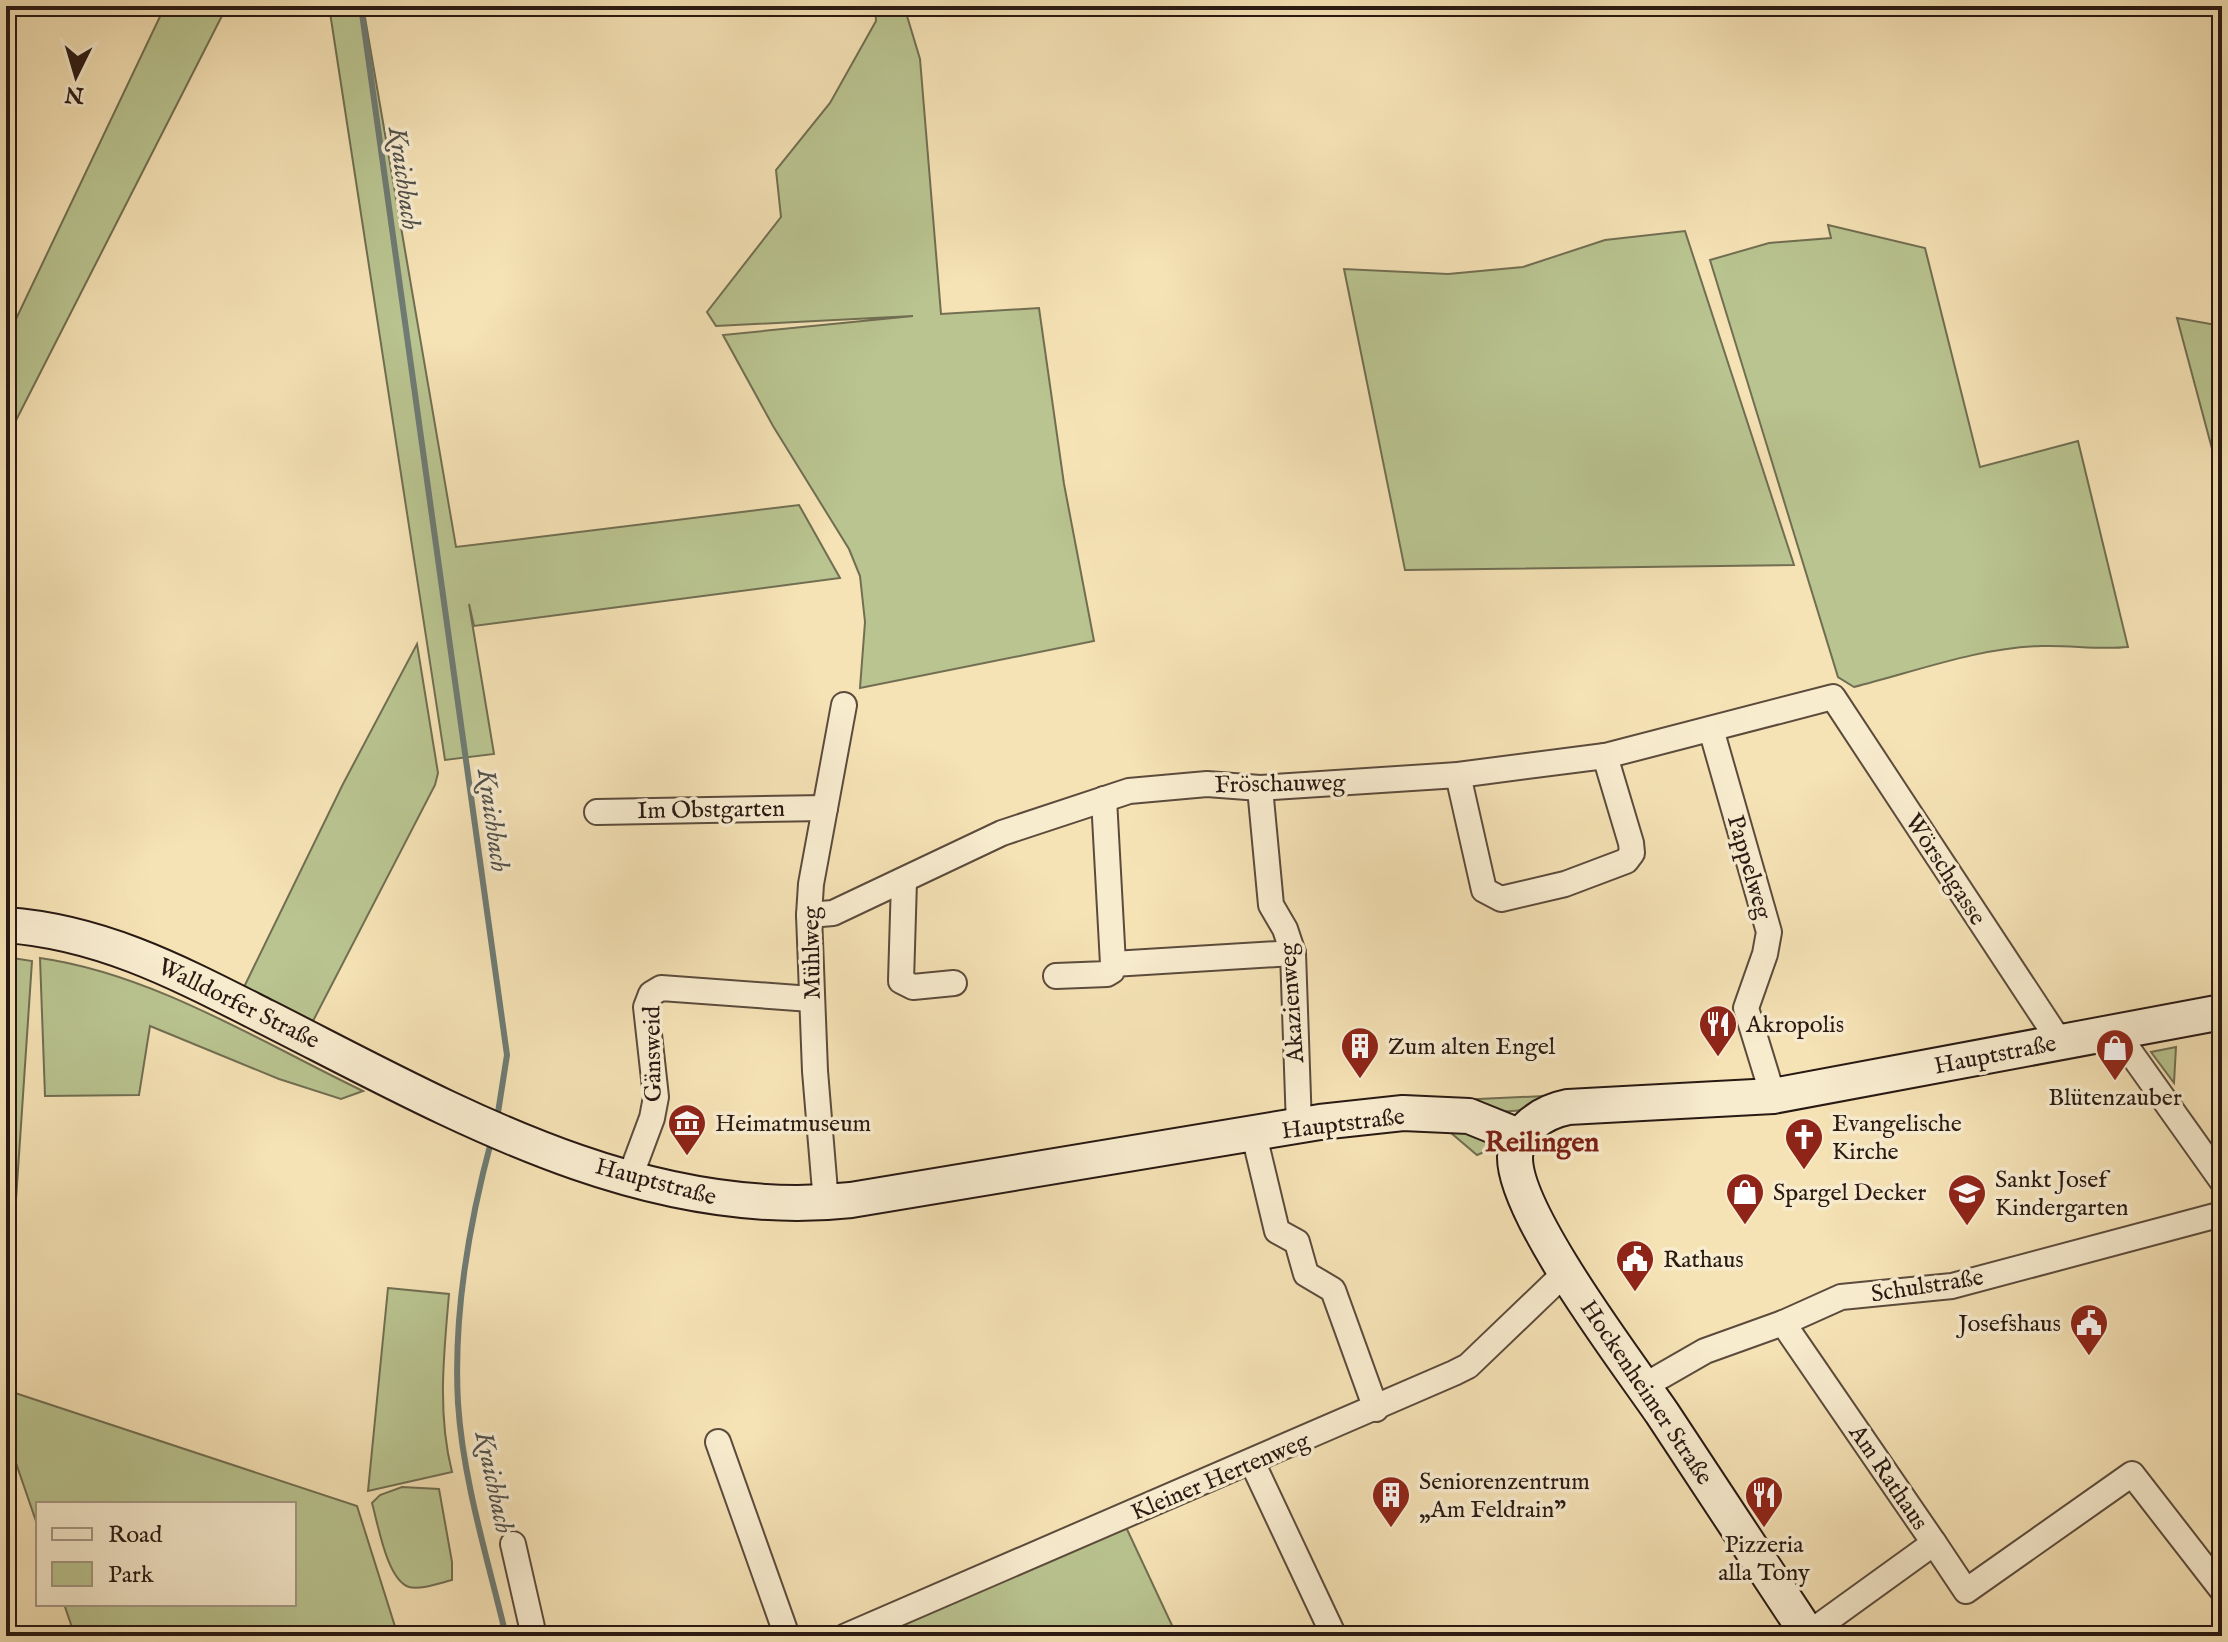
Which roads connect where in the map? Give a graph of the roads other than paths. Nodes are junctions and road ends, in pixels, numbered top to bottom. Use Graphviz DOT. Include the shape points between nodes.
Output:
graph roads {
  1 [pos="1833,697"];
  2 [pos="844,705"];
  3 [pos="1711,729"];
  4 [pos="1605,756"];
  5 [pos="1458,775"];
  6 [pos="1260,788"];
  7 [pos="1104,799"];
  8 [pos="825,808"];
  9 [pos="597,812"];
  10 [pos="904,881"];
  11 [pos="809,915"];
  12 [pos="6,925"];
  13 [pos="1293,953"];
  14 [pos="1113,964"];
  15 [pos="1056,976"];
  16 [pos="954,983"];
  17 [pos="811,999"];
  18 [pos="2222,1012"];
  19 [pos="2116,1032"];
  20 [pos="2060,1042"];
  21 [pos="1773,1096"];
  22 [pos="460,1117"];
  23 [pos="1299,1126"];
  24 [pos="1254,1135"];
  25 [pos="1521,1137"];
  26 [pos="630,1177"];
  27 [pos="2222,1181"];
  28 [pos="826,1203"];
  29 [pos="2222,1214"];
  30 [pos="1566,1272"];
  31 [pos="1783,1323"];
  32 [pos="1644,1386"];
  33 [pos="1376,1409"];
  34 [pos="718,1442"];
  35 [pos="1252,1462"];
  36 [pos="1934,1543"];
  37 [pos="513,1544"];
  38 [pos="2222,1590"];
  39 [pos="1808,1635"];
  40 [pos="534,1636"];
  41 [pos="787,1636"];
  42 [pos="846,1636"];
  43 [pos="1334,1636"];
  1 -- 3 [label="street, Fröschauweg"];
  1 -- 20 [label="street, Wörschgasse"];
  2 -- 8 [label="street, Mühlweg"];
  3 -- 4 [label="street, Fröschauweg"];
  3 -- 21 [label="street, Pappelweg" via="1769,932 1746,1008"];
  4 -- 5 [label="street, Fröschauweg"];
  4 -- 5 [label="street" via="1632,853 1626,861 1565,884 1501,899 1484,890"];
  5 -- 6 [label="street, Fröschauweg"];
  6 -- 7 [label="street, Fröschauweg" via="1207,784 1129,791"];
  6 -- 13 [label="street, Akazienweg" via="1271,905"];
  7 -- 10 [label="street, Fröschauweg" via="1002,833"];
  7 -- 14 [label="street"];
  8 -- 9 [label="street, Im Obstgarten"];
  8 -- 11 [label="street, Mühlweg"];
  10 -- 11 [label="street, Fröschauweg" via="833,913"];
  10 -- 16 [label="street" via="901,981 913,987"];
  11 -- 17 [label="street, Mühlweg"];
  12 -- 22 [label="street, Walldorfer Straße" via="75,935 145,956"];
  13 -- 14 [label="street"];
  13 -- 23 [label="street, Akazienweg"];
  14 -- 15 [label="street" via="1107,974"];
  17 -- 26 [label="street, Gänsweid" via="661,988 651,994 646,1007 656,1097"];
  17 -- 28 [label="street, Mühlweg"];
  18 -- 19 [label="street, Hauptstraße"];
  19 -- 20 [label="street, Hauptstraße"];
  19 -- 27 [label="street"];
  20 -- 21 [label="street, Hauptstraße"];
  21 -- 25 [label="street, Hauptstraße" via="1568,1107 1545,1114"];
  22 -- 26 [label="street, Hauptstraße"];
  23 -- 24 [label="street, Hauptstraße"];
  23 -- 25 [label="street, Hauptstraße" via="1429,1114 1469,1116"];
  24 -- 28 [label="street, Hauptstraße"];
  24 -- 33 [label="street" via="1277,1231 1297,1242 1306,1274 1333,1290"];
  25 -- 30 [label="street, Hockenheimer Straße" via="1515,1154 1522,1190"];
  26 -- 28 [label="street, Hauptstraße" via="676,1192 737,1202"];
  29 -- 31 [label="street, Schulstraße" via="1952,1286 1841,1297"];
  30 -- 32 [label="street, Hockenheimer Straße"];
  30 -- 33 [label="street, Kleiner Hertenweg" via="1468,1366"];
  31 -- 32 [label="street, Schulstraße" via="1705,1351"];
  31 -- 36 [label="street, Am Rathaus"];
  32 -- 39 [label="street, Hockenheimer Straße"];
  33 -- 35 [label="street, Kleiner Hertenweg"];
  34 -- 41 [label="street"];
  35 -- 42 [label="street, Kleiner Hertenweg"];
  35 -- 43 [label="street"];
  36 -- 38 [label="street" via="1966,1591 2132,1474"];
  36 -- 39 [label="street, Am Rathaus"];
  37 -- 40 [label="street"];
}
